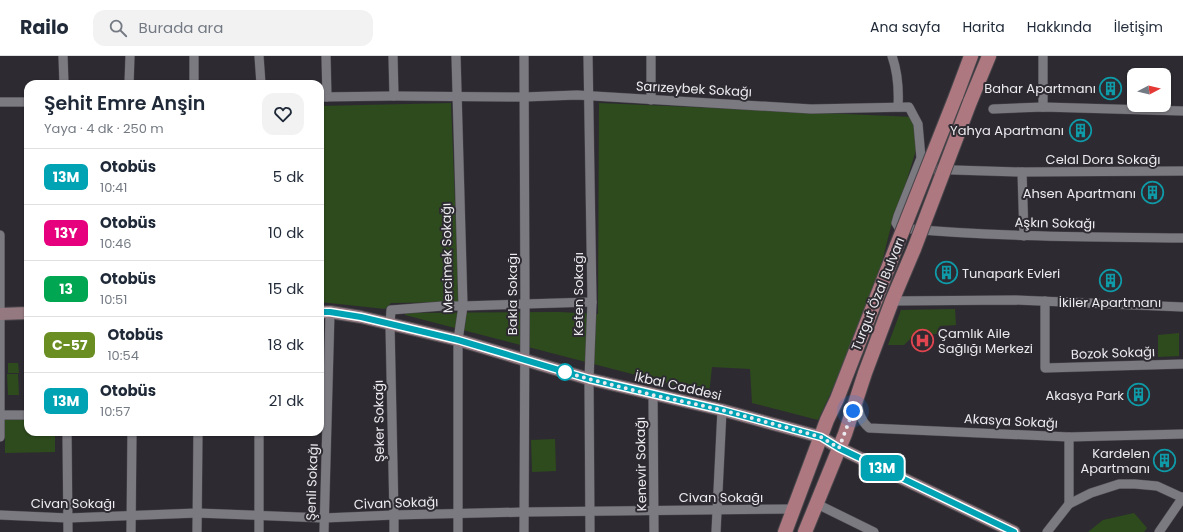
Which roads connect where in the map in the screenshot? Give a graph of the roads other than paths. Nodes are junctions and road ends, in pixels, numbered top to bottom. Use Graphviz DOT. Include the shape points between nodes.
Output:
graph roads {
  1 [pos="63,56"];
  2 [pos="130,56"];
  3 [pos="194,56"];
  4 [pos="259,56"];
  5 [pos="326,56"];
  6 [pos="393,56"];
  7 [pos="456,56"];
  8 [pos="524,56"];
  9 [pos="588,56"];
  10 [pos="651,56"];
  11 [pos="892,56"];
  12 [pos="971,56"];
  13 [pos="989,56"];
  14 [pos="1043,56"];
  15 [pos="64,80"];
  16 [pos="129,80"];
  17 [pos="194,80"];
  18 [pos="261,80"];
  19 [pos="589,95"];
  20 [pos="394,96"];
  21 [pos="324,97"];
  22 [pos="456,97"];
  23 [pos="524,97"];
  24 [pos="651,100"];
  25 [pos="0,102"];
  26 [pos="24,102"];
  27 [pos="898,107"];
  28 [pos="1043,107"];
  29 [pos="993,109"];
  30 [pos="1183,111"];
  31 [pos="916,169"];
  32 [pos="1183,171"];
  33 [pos="1022,172"];
  34 [pos="927,231"];
  35 [pos="0,235"];
  36 [pos="1024,236"];
  37 [pos="1183,238"];
  38 [pos="892,301"];
  39 [pos="1045,301"];
  40 [pos="592,302"];
  41 [pos="525,303"];
  42 [pos="463,306"];
  43 [pos="1183,307"];
  44 [pos="325,312"];
  45 [pos="24,313"];
  46 [pos="0,314"];
  47 [pos="390,325"];
  48 [pos="458,340"];
  49 [pos="525,361"];
  50 [pos="1183,364"];
  51 [pos="589,379"];
  52 [pos="653,395"];
  53 [pos="857,400"];
  54 [pos="722,410"];
  55 [pos="0,415"];
  56 [pos="24,415"];
  57 [pos="1183,434"];
  58 [pos="67,436"];
  59 [pos="132,436"];
  60 [pos="198,436"];
  61 [pos="259,436"];
  62 [pos="0,437"];
  63 [pos="821,437"];
  64 [pos="1069,437"];
  65 [pos="839,448"];
  66 [pos="1183,497"];
  67 [pos="817,504"];
  68 [pos="1069,504"];
  69 [pos="716,509"];
  70 [pos="794,509"];
  71 [pos="654,510"];
  72 [pos="590,511"];
  73 [pos="525,512"];
  74 [pos="197,513"];
  75 [pos="458,514"];
  76 [pos="0,515"];
  77 [pos="394,515"];
  78 [pos="132,516"];
  79 [pos="259,516"];
  80 [pos="68,518"];
  81 [pos="324,518"];
  82 [pos="68,532"];
  83 [pos="131,532"];
  84 [pos="197,532"];
  85 [pos="259,532"];
  86 [pos="324,532"];
  87 [pos="394,532"];
  88 [pos="458,532"];
  89 [pos="524,532"];
  90 [pos="590,532"];
  91 [pos="654,532"];
  92 [pos="716,532"];
  93 [pos="785,532"];
  94 [pos="805,532"];
  95 [pos="874,532"];
  96 [pos="1014,532"];
  97 [pos="1047,532"];
  98 [pos="1160,532"];
  1 -- 15 [label="street"];
  2 -- 16 [label="street"];
  3 -- 17 [label="street"];
  4 -- 18 [label="street"];
  5 -- 21 [label="street"];
  6 -- 20 [label="street"];
  7 -- 22 [label="street, Mercimek Sokağı"];
  8 -- 23 [label="street, Bakla Sokağı"];
  9 -- 19 [label="street, Keten Sokağı"];
  10 -- 24 [label="street"];
  11 -- 27 [label="street" via="899,89"];
  12 -- 63 [label="main road, Turgut Özal Bulvarı, bridge"];
  13 -- 38 [label="main road, Turgut Özal Bulvarı, bridge"];
  14 -- 28 [label="street"];
  19 -- 23 [label="street, Sarızeybek Sokağı"];
  19 -- 24 [label="street, Sarızeybek Sokağı"];
  19 -- 40 [label="street, Keten Sokağı"];
  20 -- 21 [label="street, Sarızeybek Sokağı"];
  20 -- 22 [label="street, Sarızeybek Sokağı"];
  22 -- 23 [label="street, Sarızeybek Sokağı"];
  22 -- 42 [label="street, Mercimek Sokağı"];
  23 -- 41 [label="street, Bakla Sokağı"];
  24 -- 27 [label="street, Sarızeybek Sokağı" via="811,109"];
  25 -- 26 [label="street"];
  27 -- 31 [label="street, Sarızeybek Sokağı" via="909,107 918,124 921,158"];
  28 -- 29 [label="street"];
  28 -- 30 [label="street"];
  31 -- 33 [label="street, Celal Dora Sokağı"];
  31 -- 34 [label="street, Sarızeybek Sokağı" via="896,223 899,228"];
  32 -- 33 [label="street, Celal Dora Sokağı"];
  33 -- 36 [label="street"];
  34 -- 36 [label="street, Aşkın Sokağı"];
  35 -- 46 [label="street"];
  36 -- 37 [label="street, Aşkın Sokağı"];
  38 -- 39 [label="street"];
  38 -- 53 [label="main road, Turgut Özal Bulvarı"];
  39 -- 43 [label="street"];
  39 -- 50 [label="street, Bozok Sokağı" via="1045,368"];
  40 -- 41 [label="street"];
  40 -- 51 [label="street, Keten Sokağı"];
  41 -- 42 [label="street"];
  41 -- 49 [label="street, Bakla Sokağı"];
  42 -- 47 [label="street, Şeker Sokağı" via="391,310"];
  42 -- 48 [label="street, Mercimek Sokağı"];
  44 -- 47 [label="main road, İkbal Caddesi" via="361,317"];
  44 -- 81 [label="street, Şenli Sokağı"];
  45 -- 46 [label="main road"];
  46 -- 55 [label="street"];
  47 -- 48 [label="main road, İkbal Caddesi"];
  47 -- 77 [label="street, Şeker Sokağı"];
  48 -- 49 [label="main road, İkbal Caddesi"];
  48 -- 75 [label="street, Mercimek Sokağı"];
  49 -- 51 [label="main road, İkbal Caddesi"];
  49 -- 73 [label="street, Bakla Sokağı"];
  51 -- 52 [label="main road, İkbal Caddesi"];
  51 -- 72 [label="street, Keten Sokağı"];
  52 -- 54 [label="main road, İkbal Caddesi"];
  52 -- 71 [label="street, Kenevir Sokağı"];
  53 -- 64 [label="street, Akasya Sokağı" via="863,422 869,428"];
  53 -- 65 [label="main road, Turgut Özal Bulvarı"];
  54 -- 63 [label="main road, İkbal Caddesi"];
  54 -- 69 [label="street"];
  55 -- 56 [label="street"];
  55 -- 62 [label="street"];
  57 -- 64 [label="street, Akasya Sokağı"];
  58 -- 80 [label="street"];
  59 -- 78 [label="street"];
  60 -- 74 [label="street"];
  61 -- 79 [label="street"];
  63 -- 65 [label="main road, İkbal Caddesi"];
  63 -- 70 [label="main road, Turgut Özal Bulvarı"];
  64 -- 68 [label="street"];
  65 -- 67 [label="main road, Turgut Özal Bulvarı"];
  65 -- 96 [label="main road, İkbal Caddesi"];
  66 -- 68 [label="street" via="1157,486 1119,484 1091,493"];
  66 -- 98 [label="street"];
  67 -- 94 [label="main road, Turgut Özal Bulvarı"];
  67 -- 95 [label="street"];
  68 -- 97 [label="street"];
  69 -- 70 [label="street, Civan Sokağı"];
  69 -- 71 [label="street, Civan Sokağı"];
  69 -- 92 [label="street"];
  70 -- 93 [label="main road, Turgut Özal Bulvarı"];
  71 -- 72 [label="street, Civan Sokağı"];
  71 -- 91 [label="street, Kenevir Sokağı"];
  72 -- 73 [label="street, Civan Sokağı"];
  72 -- 90 [label="street, Keten Sokağı"];
  73 -- 75 [label="street, Civan Sokağı"];
  73 -- 89 [label="street, Bakla Sokağı"];
  74 -- 78 [label="street, Civan Sokağı"];
  74 -- 79 [label="street, Civan Sokağı"];
  74 -- 84 [label="street"];
  75 -- 77 [label="street, Civan Sokağı"];
  75 -- 88 [label="street, Mercimek Sokağı"];
  76 -- 80 [label="street, Civan Sokağı"];
  77 -- 81 [label="street, Civan Sokağı"];
  77 -- 87 [label="street, Şeker Sokağı"];
  78 -- 80 [label="street, Civan Sokağı"];
  78 -- 83 [label="street"];
  79 -- 81 [label="street, Civan Sokağı"];
  79 -- 85 [label="street"];
  80 -- 82 [label="street"];
  81 -- 86 [label="street, Şenli Sokağı"];
}
